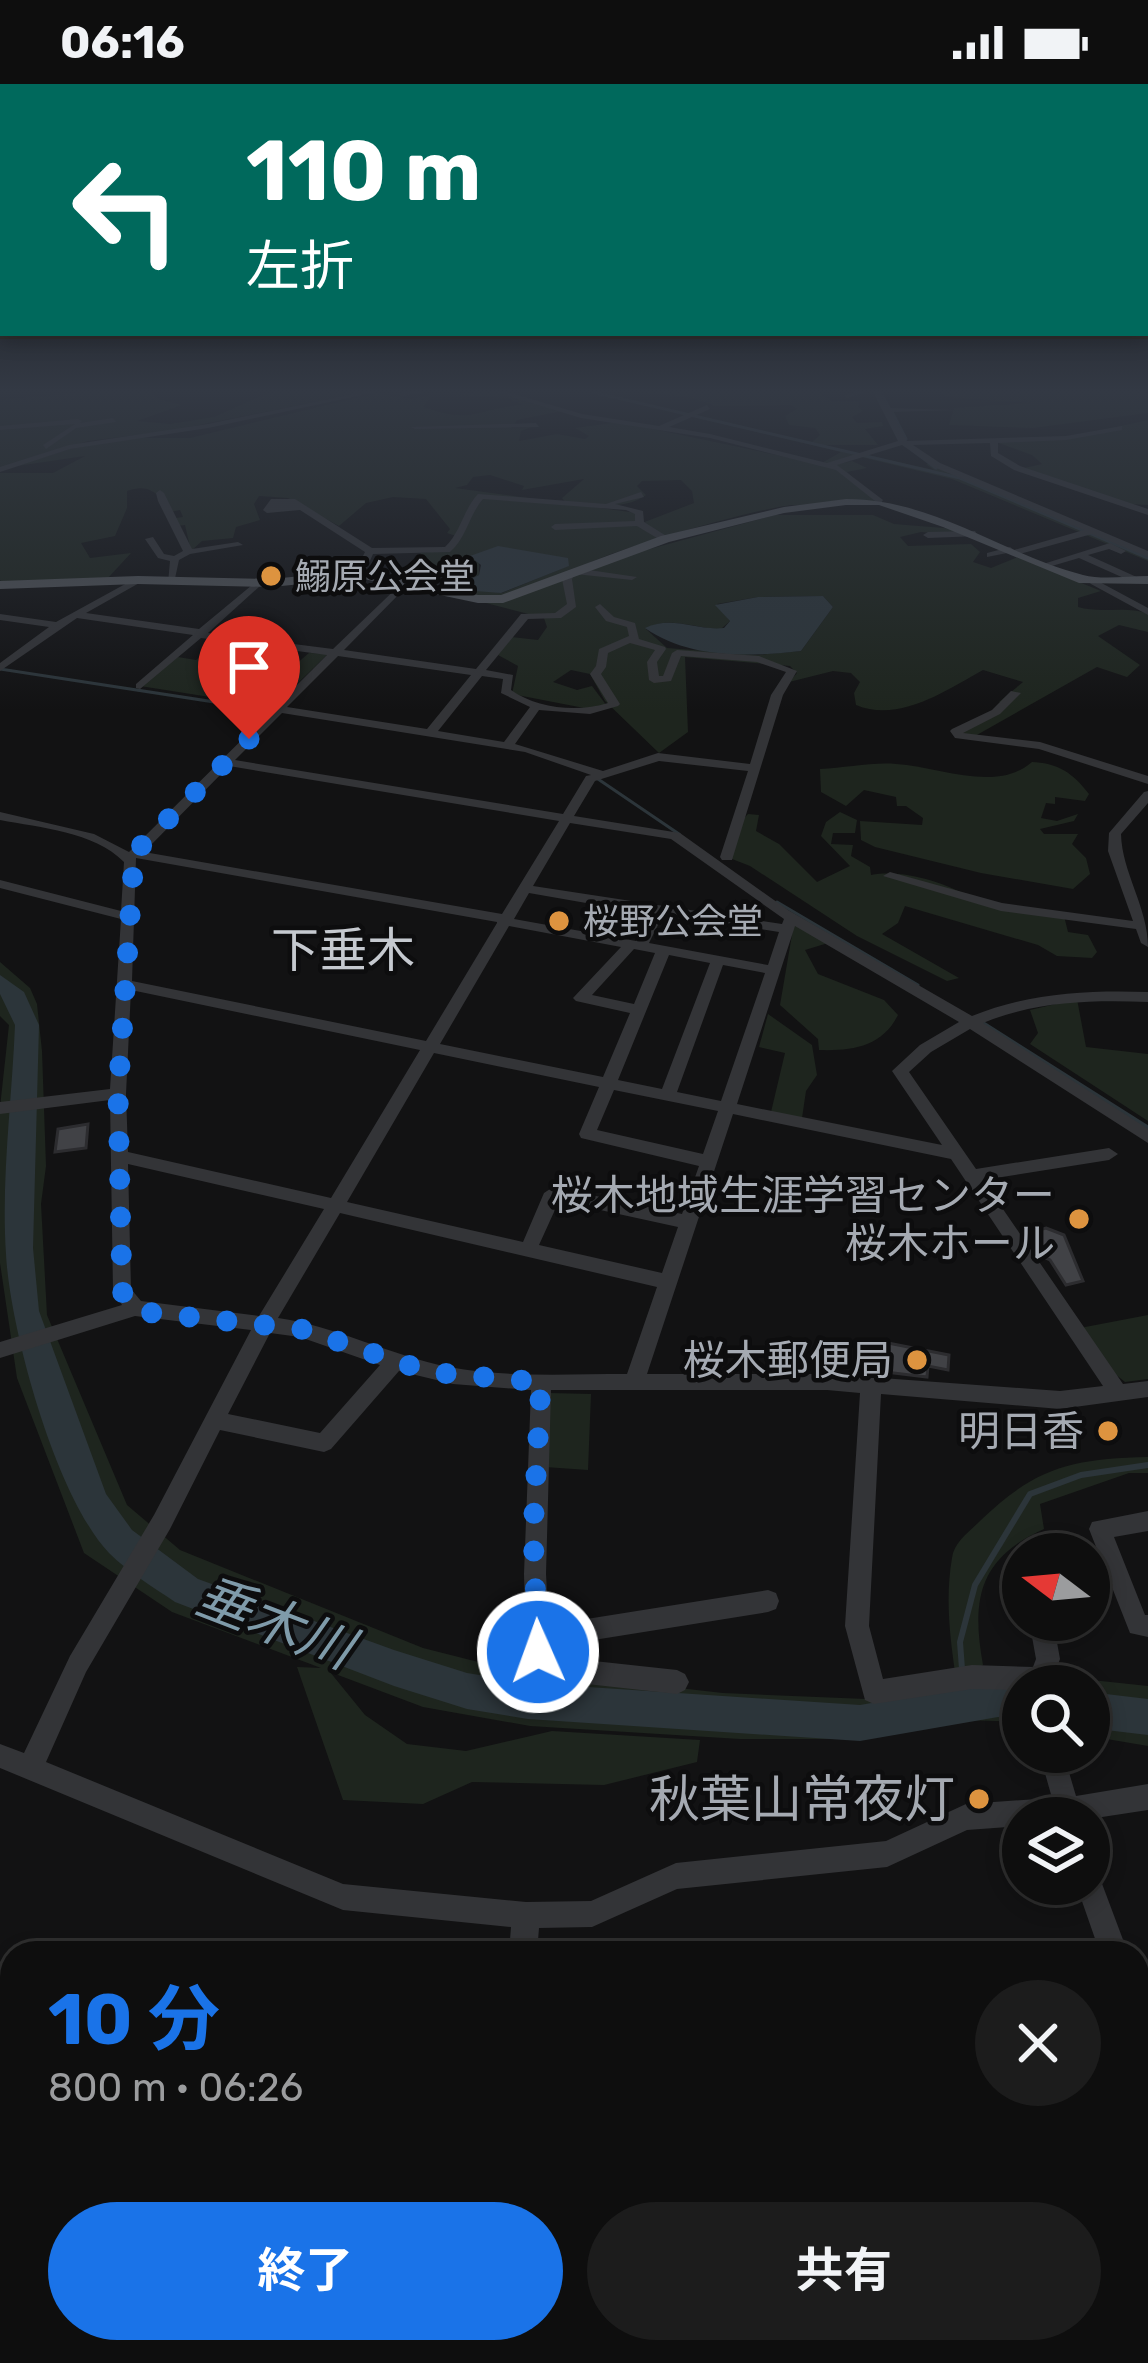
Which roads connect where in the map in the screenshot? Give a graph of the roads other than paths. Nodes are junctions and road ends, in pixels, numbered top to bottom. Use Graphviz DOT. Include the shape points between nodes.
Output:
graph roads {
  1 [pos="161,498"];
  2 [pos="477,498"];
  3 [pos="527,498"];
  4 [pos="564,498"];
  5 [pos="628,498"];
  6 [pos="876,498"];
  7 [pos="1014,498"];
  8 [pos="1107,498"];
  9 [pos="880,502"];
  10 [pos="558,505"];
  11 [pos="594,507"];
  12 [pos="298,508"];
  13 [pos="1148,512"];
  14 [pos="310,516"];
  15 [pos="639,523"];
  16 [pos="284,524"];
  17 [pos="555,527"];
  18 [pos="1089,532"];
  19 [pos="975,534"];
  20 [pos="928,535"];
  21 [pos="665,538"];
  22 [pos="150,539"];
  23 [pos="238,545"];
  24 [pos="370,551"];
  25 [pos="1013,551"];
  26 [pos="188,552"];
  27 [pos="990,555"];
  28 [pos="1080,555"];
  29 [pos="175,559"];
  30 [pos="1046,565"];
  31 [pos="1143,571"];
  32 [pos="573,572"];
  33 [pos="359,574"];
  34 [pos="632,577"];
  35 [pos="138,580"];
  36 [pos="171,581"];
  37 [pos="1094,582"];
  38 [pos="404,583"];
  39 [pos="256,584"];
  40 [pos="0,585"];
  41 [pos="569,608"];
  42 [pos="1148,612"];
  43 [pos="75,616"];
  44 [pos="0,617"];
  45 [pos="58,625"];
  46 [pos="202,634"];
  47 [pos="634,641"];
  48 [pos="335,652"];
  49 [pos="1,667"];
  50 [pos="480,672"];
  51 [pos="140,686"];
  52 [pos="1015,693"];
  53 [pos="538,704"];
  54 [pos="276,712"];
  55 [pos="430,733"];
  56 [pos="508,745"];
  57 [pos="1051,750"];
  58 [pos="225,762"];
  59 [pos="1031,764"];
  60 [pos="755,768"];
  61 [pos="598,773"];
  62 [pos="1148,780"];
  63 [pos="1148,795"];
  64 [pos="0,816"];
  65 [pos="565,818"];
  66 [pos="131,856"];
  67 [pos="727,857"];
  68 [pos="890,876"];
  69 [pos="0,884"];
  70 [pos="523,888"];
  71 [pos="657,911"];
  72 [pos="129,917"];
  73 [pos="504,920"];
  74 [pos="789,923"];
  75 [pos="1142,926"];
  76 [pos="1148,943"];
  77 [pos="636,945"];
  78 [pos="664,950"];
  79 [pos="718,960"];
  80 [pos="773,970"];
  81 [pos="123,984"];
  82 [pos="1148,997"];
  83 [pos="639,1010"];
  84 [pos="976,1020"];
  85 [pos="428,1046"];
  86 [pos="608,1084"];
  87 [pos="118,1094"];
  88 [pos="668,1096"];
  89 [pos="1,1107"];
  90 [pos="727,1109"];
  91 [pos="1148,1137"];
  92 [pos="1109,1154"];
  93 [pos="958,1155"];
  94 [pos="120,1156"];
  95 [pos="709,1162"];
  96 [pos="973,1176"];
  97 [pos="333,1205"];
  98 [pos="688,1222"];
  99 [pos="528,1250"];
  100 [pos="668,1282"];
  101 [pos="135,1308"];
  102 [pos="265,1323"];
  103 [pos="3,1349"];
  104 [pos="395,1362"];
  105 [pos="634,1381"];
  106 [pos="541,1382"];
  107 [pos="871,1385"];
  108 [pos="1148,1389"];
  109 [pos="1119,1394"];
  110 [pos="214,1420"];
  111 [pos="1148,1521"];
  112 [pos="768,1601"];
  113 [pos="1148,1626"];
  114 [pos="537,1638"];
  115 [pos="1002,1680"];
  116 [pos="677,1682"];
  117 [pos="0,1756"];
  118 [pos="31,1767"];
  119 [pos="1148,1797"];
  120 [pos="1110,1805"];
  121 [pos="1002,1816"];
  122 [pos="1097,1905"];
  123 [pos="526,1915"];
  124 [pos="525,1941"];
  125 [pos="1110,1941"];
  1 -- 26 [label="street"];
  2 -- 24 [label="street" via="464,535 447,550"];
  3 -- 10 [label="street"];
  4 -- 10 [label="street"];
  5 -- 11 [label="street"];
  6 -- 9 [label="street"];
  7 -- 18 [label="street"];
  8 -- 13 [label="street"];
  9 -- 19 [label="main road"];
  9 -- 21 [label="main road" via="815,505"];
  10 -- 11 [label="street"];
  11 -- 15 [label="street" via="634,510"];
  12 -- 14 [label="street"];
  14 -- 16 [label="street"];
  14 -- 24 [label="street"];
  15 -- 17 [label="street"];
  15 -- 21 [label="street"];
  18 -- 25 [label="street"];
  18 -- 31 [label="street"];
  19 -- 20 [label="street"];
  19 -- 25 [label="main road"];
  21 -- 32 [label="main road"];
  22 -- 29 [label="street" via="161,556"];
  23 -- 26 [label="street"];
  24 -- 33 [label="street"];
  25 -- 27 [label="street"];
  25 -- 30 [label="main road"];
  26 -- 29 [label="street"];
  28 -- 30 [label="street"];
  28 -- 31 [label="street"];
  28 -- 31 [label="street" via="1110,546"];
  29 -- 36 [label="street"];
  30 -- 37 [label="main road"];
  31 -- 37 [label="main road"];
  32 -- 34 [label="street"];
  32 -- 38 [label="main road" via="503,599"];
  32 -- 41 [label="street"];
  33 -- 38 [label="main road"];
  33 -- 39 [label="main road"];
  35 -- 36 [label="main road"];
  35 -- 40 [label="main road"];
  35 -- 43 [label="street"];
  36 -- 39 [label="main road"];
  37 -- 42 [label="street"];
  38 -- 48 [label="street"];
  39 -- 46 [label="street"];
  41 -- 47 [label="street" via="602,610 631,625"];
  41 -- 50 [label="street" via="551,618 525,616"];
  43 -- 45 [label="street"];
  43 -- 46 [label="street"];
  44 -- 45 [label="street"];
  45 -- 49 [label="street"];
  46 -- 48 [label="street"];
  46 -- 51 [label="street"];
  47 -- 53 [label="street" via="603,650 596,674 613,699 609,709"];
  47 -- 60 [label="street" via="661,649 654,680 667,679 677,652 792,670"];
  48 -- 50 [label="street"];
  48 -- 54 [label="street"];
  50 -- 53 [label="street" via="509,677 507,696"];
  50 -- 55 [label="street"];
  52 -- 57 [label="street" via="996,712 956,730 973,741"];
  53 -- 56 [label="street"];
  54 -- 55 [label="street"];
  54 -- 58 [label="street"];
  55 -- 56 [label="street"];
  56 -- 61 [label="street"];
  57 -- 59 [label="street"];
  57 -- 62 [label="street"];
  58 -- 65 [label="street"];
  58 -- 66 [label="street"];
  60 -- 61 [label="street" via="658,757"];
  60 -- 67 [label="street"];
  61 -- 65 [label="street"];
  63 -- 75 [label="street" via="1115,833"];
  64 -- 66 [label="street" via="93,838"];
  65 -- 70 [label="street"];
  65 -- 74 [label="street" via="675,836"];
  66 -- 72 [label="street"];
  66 -- 73 [label="street"];
  68 -- 75 [label="street" via="1024,912"];
  69 -- 72 [label="street"];
  70 -- 71 [label="street"];
  70 -- 73 [label="street"];
  71 -- 74 [label="street"];
  71 -- 77 [label="street"];
  72 -- 81 [label="street"];
  73 -- 77 [label="street"];
  73 -- 85 [label="street"];
  74 -- 80 [label="street"];
  74 -- 84 [label="street"];
  75 -- 76 [label="street"];
  77 -- 78 [label="street"];
  77 -- 83 [label="street" via="581,998"];
  78 -- 79 [label="street"];
  78 -- 83 [label="street"];
  79 -- 80 [label="street"];
  79 -- 88 [label="street"];
  80 -- 90 [label="street"];
  81 -- 85 [label="street"];
  81 -- 87 [label="street"];
  82 -- 84 [label="street" via="1062,995"];
  83 -- 86 [label="street"];
  84 -- 91 [label="street"];
  84 -- 93 [label="street" via="900,1071"];
  85 -- 86 [label="street"];
  85 -- 97 [label="street"];
  86 -- 88 [label="street"];
  86 -- 95 [label="street" via="587,1134"];
  87 -- 89 [label="street"];
  87 -- 94 [label="street"];
  88 -- 90 [label="street"];
  90 -- 93 [label="street"];
  90 -- 95 [label="street"];
  92 -- 96 [label="street"];
  93 -- 96 [label="street"];
  94 -- 97 [label="street"];
  94 -- 101 [label="street" via="122,1291"];
  95 -- 98 [label="street"];
  96 -- 109 [label="street"];
  97 -- 99 [label="street"];
  97 -- 102 [label="street"];
  98 -- 99 [label="street" via="553,1193"];
  98 -- 100 [label="street"];
  99 -- 100 [label="street"];
  100 -- 105 [label="street"];
  101 -- 102 [label="street"];
  101 -- 103 [label="street"];
  102 -- 104 [label="street"];
  102 -- 110 [label="street"];
  104 -- 106 [label="street"];
  104 -- 110 [label="street" via="324,1442"];
  105 -- 106 [label="street"];
  105 -- 107 [label="street"];
  106 -- 114 [label="street"];
  107 -- 109 [label="street" via="1060,1400"];
  107 -- 115 [label="street" via="857,1626 874,1692"];
  108 -- 109 [label="street"];
  110 -- 118 [label="street" via="78,1664"];
  111 -- 113 [label="street" via="1100,1529 1138,1625"];
  112 -- 114 [label="street"];
  114 -- 116 [label="street" via="551,1668"];
  117 -- 118 [label="street"];
  118 -- 123 [label="street" via="343,1897"];
  119 -- 120 [label="street"];
  121 -- 123 [label="street" via="966,1817 887,1854 676,1876 592,1914"];
  122 -- 125 [label="street"];
  123 -- 124 [label="street"];
}
